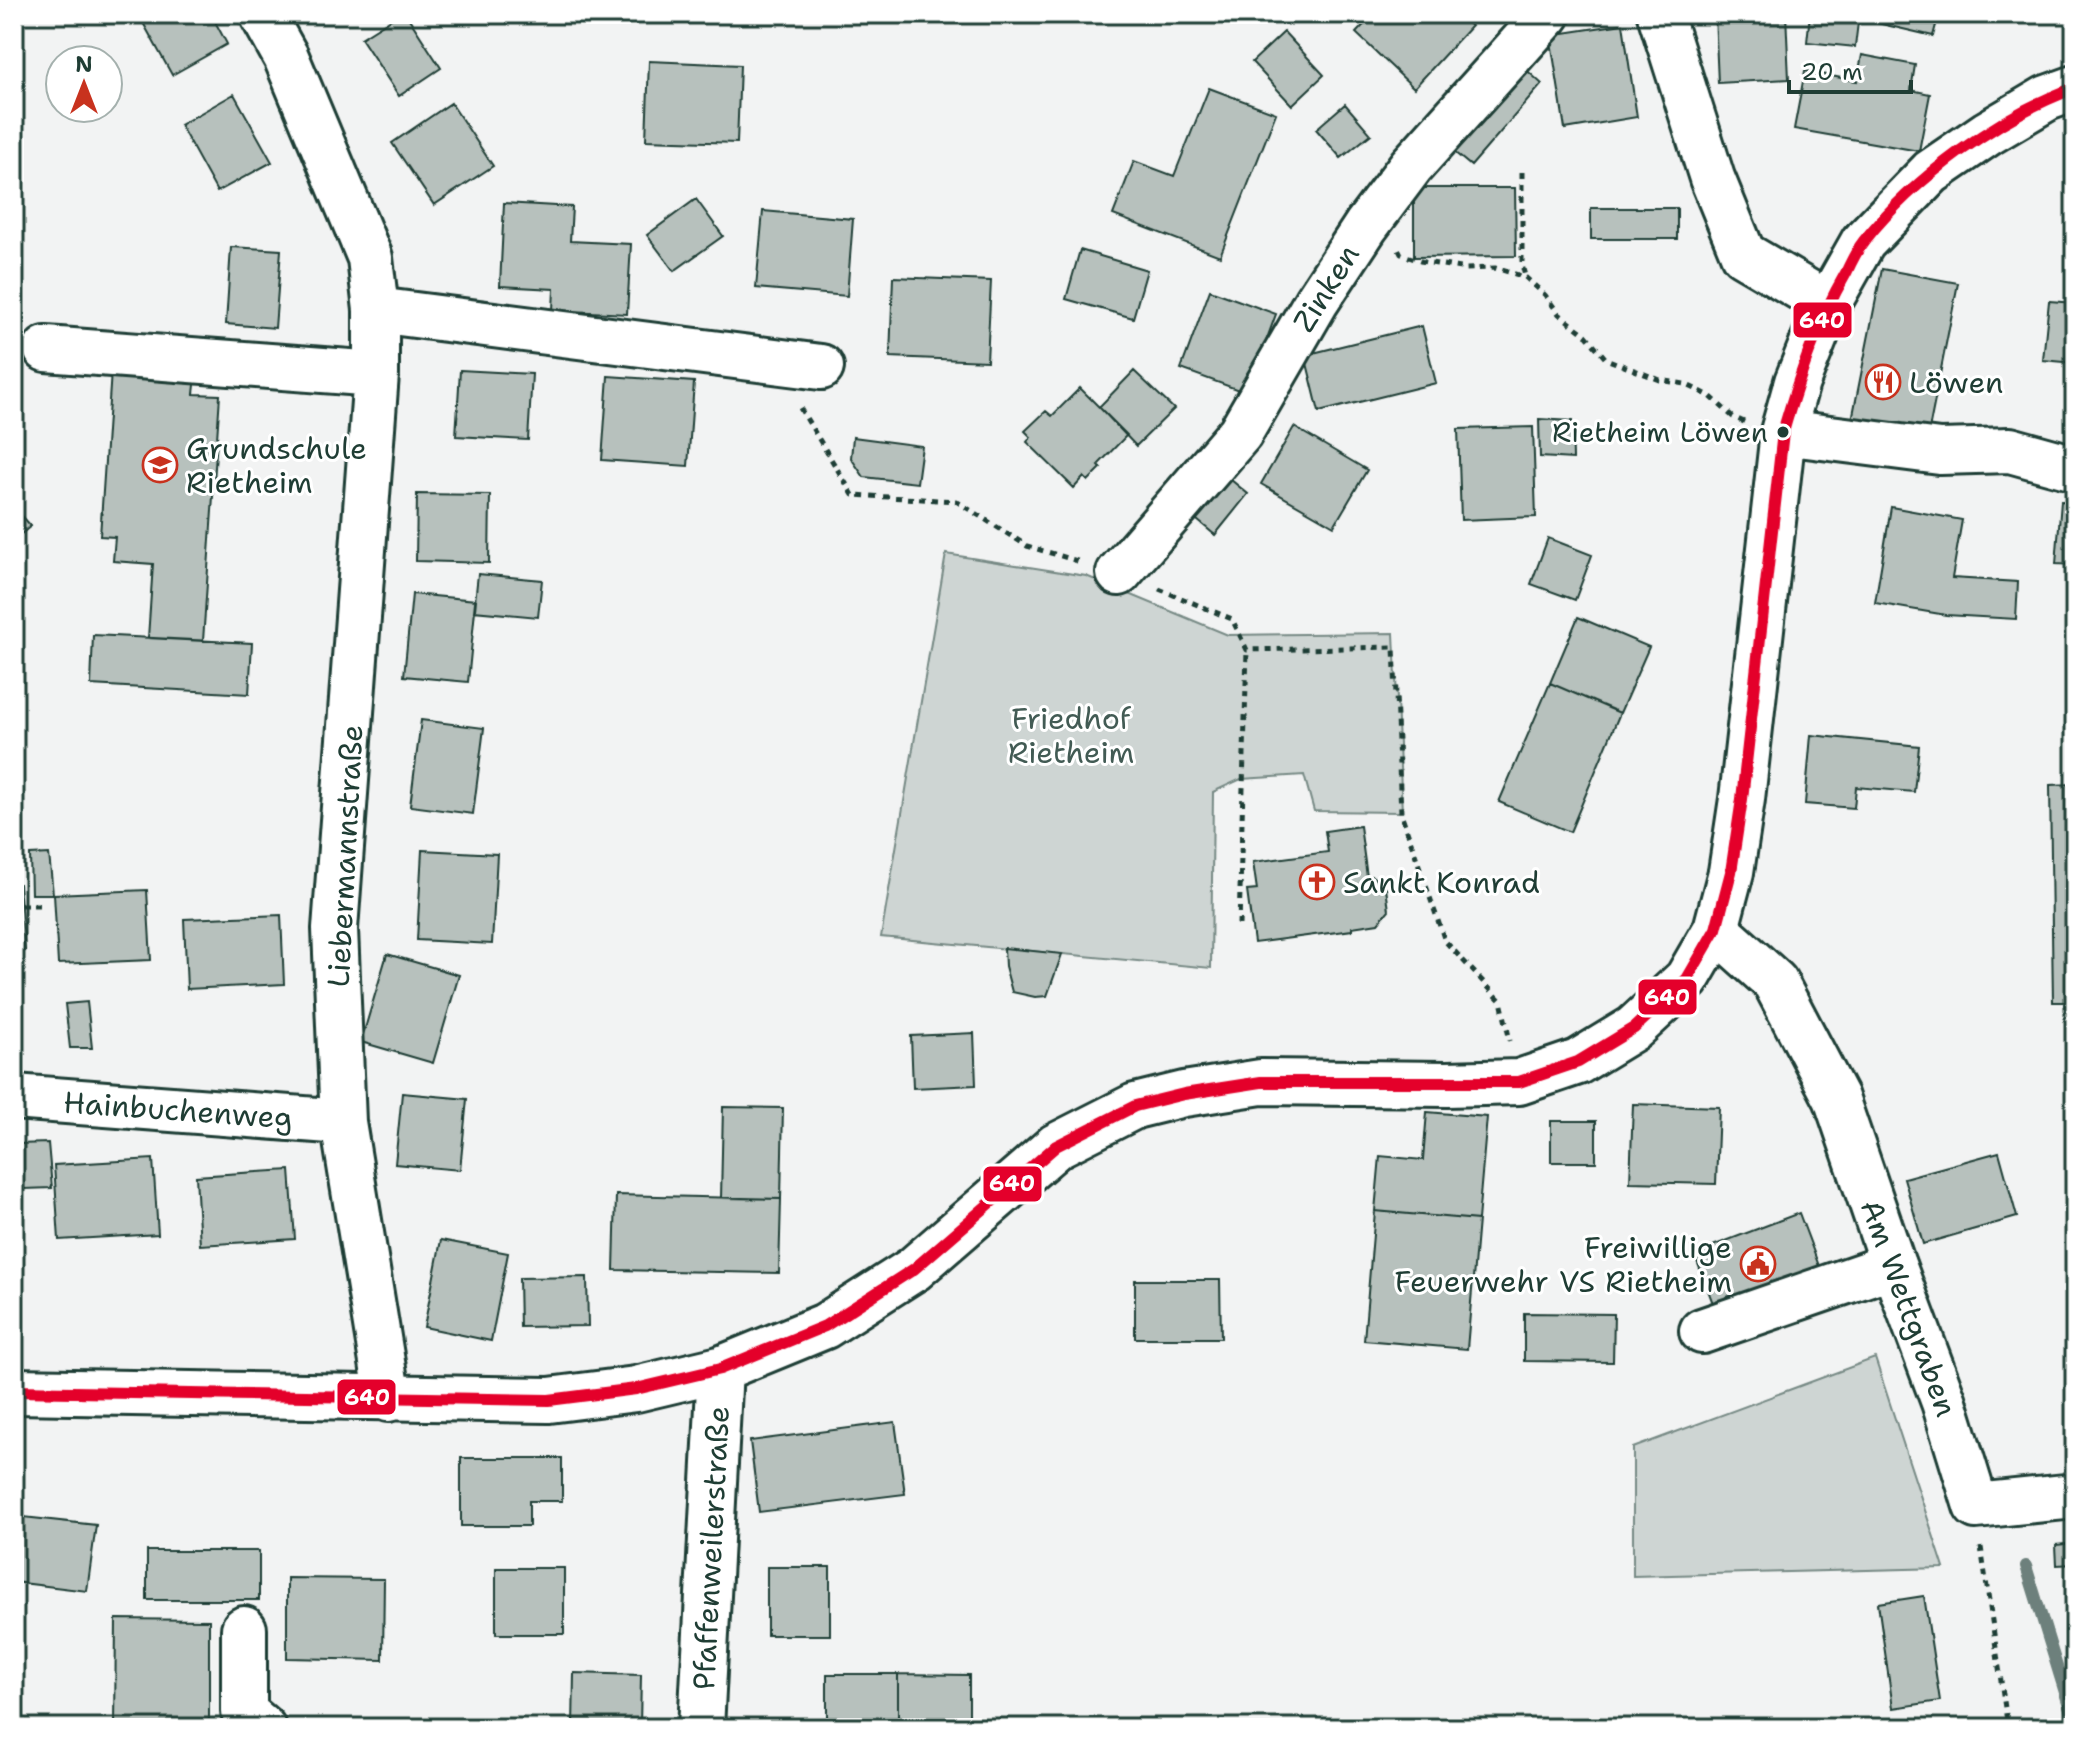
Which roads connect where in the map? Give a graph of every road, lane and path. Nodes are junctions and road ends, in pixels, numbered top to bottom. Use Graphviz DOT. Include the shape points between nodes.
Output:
graph roads {
  1 [pos="262,14"];
  2 [pos="1548,14"];
  3 [pos="1660,14"];
  4 [pos="2075,88"];
  5 [pos="1522,172"];
  6 [pos="1366,226"];
  7 [pos="1525,277"];
  8 [pos="1828,304"];
  9 [pos="376,310"];
  10 [pos="46,349"];
  11 [pos="770,361"];
  12 [pos="821,367"];
  13 [pos="376,374"];
  14 [pos="1783,432"];
  15 [pos="2075,468"];
  16 [pos="1119,573"];
  17 [pos="1247,650"];
  18 [pos="21,905"];
  19 [pos="44,905"];
  20 [pos="1239,925"];
  21 [pos="1716,929"];
  22 [pos="1519,1082"];
  23 [pos="14,1097"];
  24 [pos="343,1122"];
  25 [pos="1893,1265"];
  26 [pos="1702,1331"];
  27 [pos="720,1369"];
  28 [pos="14,1391"];
  29 [pos="388,1399"];
  30 [pos="2075,1496"];
  31 [pos="1976,1506"];
  32 [pos="244,1629"];
  33 [pos="263,1728"];
  34 [pos="701,1728"];
  35 [pos="2008,1728"];
  1 -- 9 [label="street, Liebermannstraße" via="286,57 370,258"];
  2 -- 6 [label="street, Zinken" via="1411,166"];
  3 -- 8 [label="street" via="1712,178 1743,254"];
  4 -- 8 [label="street, Pfaffenweilerstraße" via="2047,98 1931,172 1863,242"];
  5 -- 7 [label="path"];
  6 -- 7 [label="path" via="1401,254 1420,261 1495,268"];
  6 -- 16 [label="street, Zinken" via="1240,433"];
  7 -- 14 [label="path" via="1606,359 1685,384 1710,396 1733,417 1759,429"];
  8 -- 14 [label="street, Pfaffenweilerstraße"];
  9 -- 11 [label="street"];
  9 -- 13 [label="street, Liebermannstraße"];
  10 -- 13 [label="street"];
  11 -- 12 [label="street"];
  11 -- 16 [label="path" via="853,495 956,501 1027,546"];
  13 -- 24 [label="street, Liebermannstraße" via="335,929"];
  14 -- 15 [label="street" via="1940,452 2010,450"];
  14 -- 21 [label="street, Pfaffenweilerstraße" via="1742,799"];
  16 -- 17 [label="path" via="1232,619"];
  17 -- 20 [label="path"];
  17 -- 22 [label="path" via="1394,647 1401,813 1445,941 1501,1001"];
  18 -- 19 [label="path"];
  21 -- 22 [label="street, Pfaffenweilerstraße" via="1687,979 1634,1028 1578,1062"];
  21 -- 25 [label="street, Am Wettgraben" via="1775,982 1782,995 1836,1098"];
  22 -- 27 [label="street, Pfaffenweilerstraße" via="1261,1082 1135,1106 1056,1146 914,1269 825,1326"];
  23 -- 24 [label="street, Hainbuchenweg"];
  24 -- 29 [label="street, Liebermannstraße"];
  25 -- 26 [label="street"];
  25 -- 31 [label="street, Am Wettgraben"];
  27 -- 29 [label="street, Pfaffenweilerstraße" via="636,1389 549,1400"];
  27 -- 34 [label="street, Pfaffenweilerstraße"];
  28 -- 29 [label="street, Pfaffenweilerstraße"];
  30 -- 31 [label="street"];
  31 -- 35 [label="path"];
  32 -- 33 [label="street" via="244,1712"];
}
